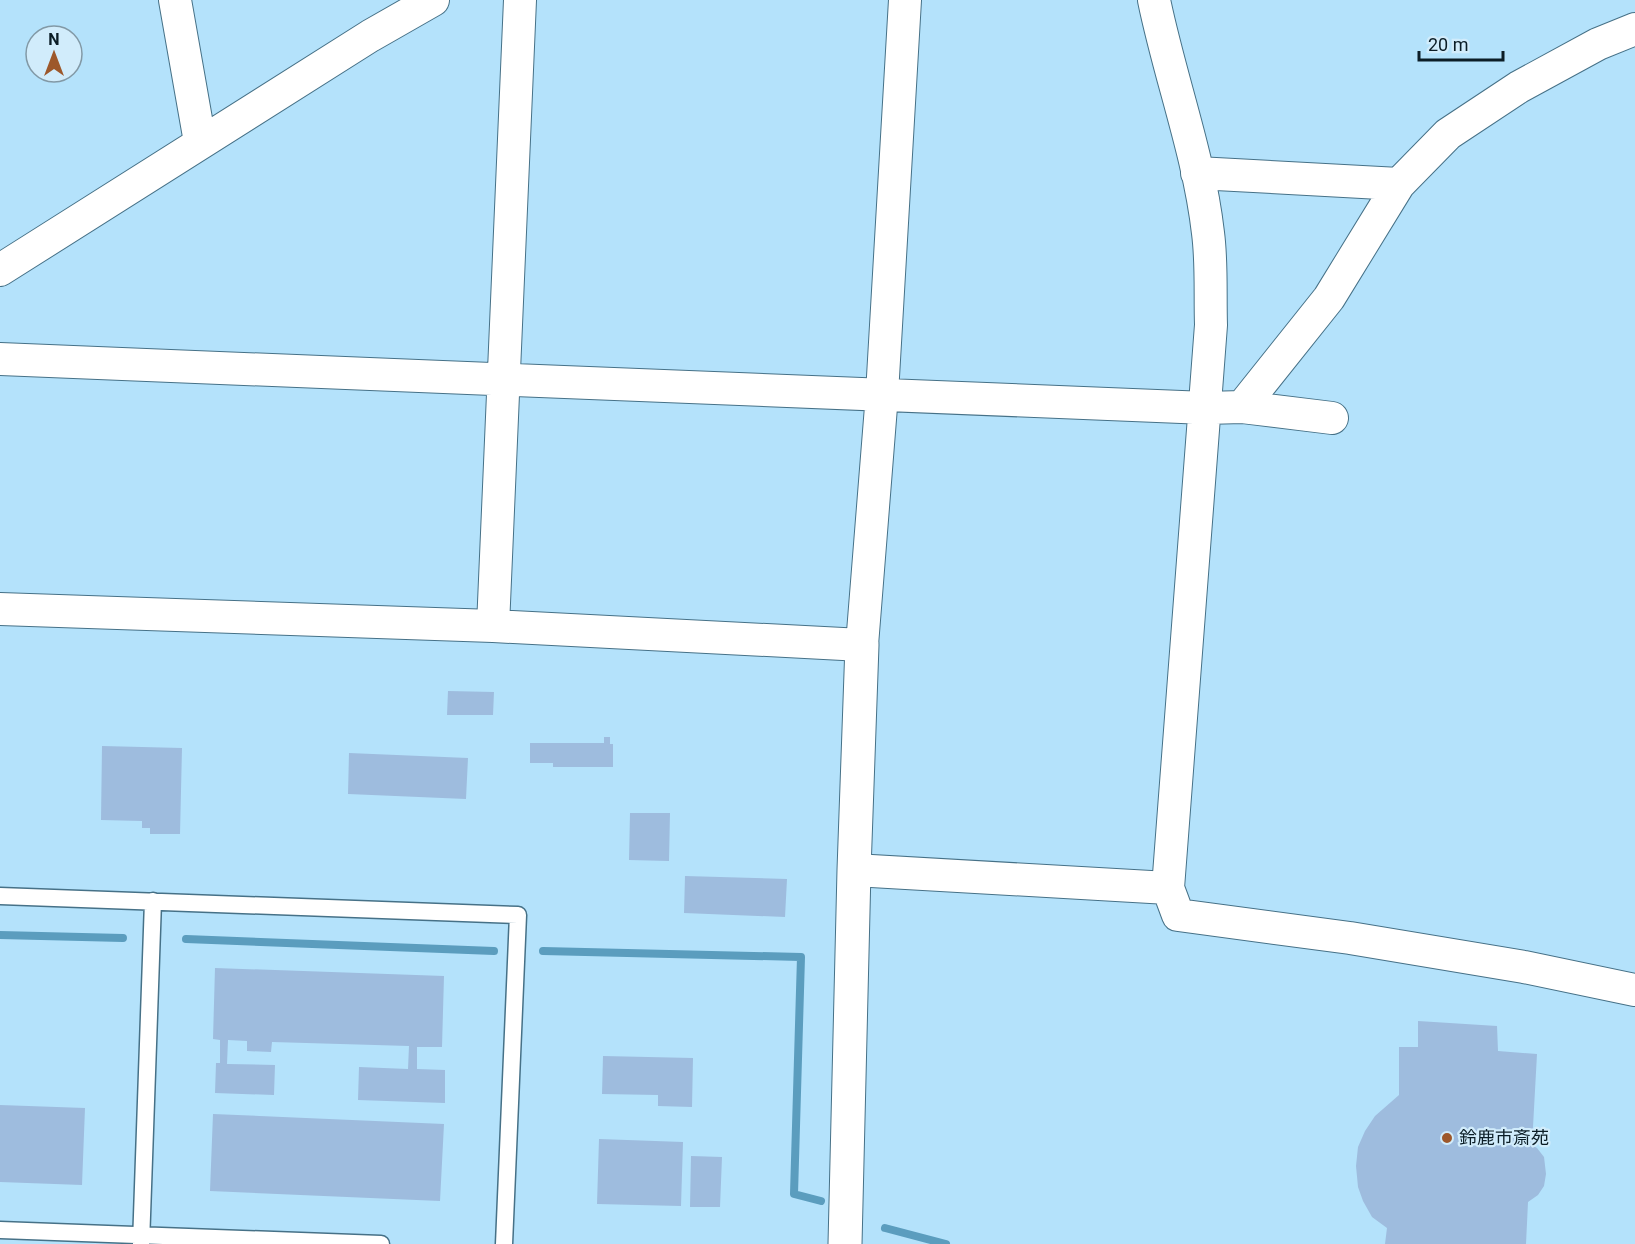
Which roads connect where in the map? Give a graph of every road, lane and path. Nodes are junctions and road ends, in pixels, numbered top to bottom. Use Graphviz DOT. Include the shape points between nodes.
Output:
graph roads {
  1 [pos="175,0"];
  2 [pos="433,0"];
  3 [pos="520,0"];
  4 [pos="905,0"];
  5 [pos="1154,0"];
  6 [pos="1635,29"];
  7 [pos="200,142"];
  8 [pos="1197,173"];
  9 [pos="1399,184"];
  10 [pos="0,270"];
  11 [pos="0,359"];
  12 [pos="503,379"];
  13 [pos="882,394"];
  14 [pos="1242,407"];
  15 [pos="1206,408"];
  16 [pos="1332,418"];
  17 [pos="0,609"];
  18 [pos="494,626"];
  19 [pos="862,645"];
  20 [pos="854,870"];
  21 [pos="1168,888"];
  22 [pos="0,896"];
  23 [pos="153,901"];
  24 [pos="1635,990"];
  25 [pos="0,1230"];
  26 [pos="141,1239"];
  27 [pos="381,1244"];
  28 [pos="504,1244"];
  29 [pos="845,1244"];
  1 -- 7 [label="street"];
  2 -- 7 [label="street"];
  3 -- 12 [label="street"];
  4 -- 13 [label="street"];
  5 -- 8 [label="street"];
  6 -- 9 [label="street" via="1518,87 1448,134"];
  7 -- 10 [label="street"];
  8 -- 9 [label="street"];
  8 -- 15 [label="street" via="1209,233 1211,325"];
  9 -- 14 [label="street" via="1329,298"];
  11 -- 12 [label="street"];
  12 -- 13 [label="street"];
  12 -- 18 [label="street"];
  13 -- 15 [label="street"];
  13 -- 19 [label="street"];
  14 -- 15 [label="street"];
  14 -- 16 [label="street"];
  15 -- 21 [label="street"];
  17 -- 18 [label="street"];
  18 -- 19 [label="street"];
  19 -- 20 [label="street"];
  20 -- 21 [label="street"];
  20 -- 29 [label="street"];
  21 -- 24 [label="street" via="1178,915 1350,938"];
  22 -- 23 [label="lane"];
  23 -- 26 [label="lane"];
  23 -- 28 [label="lane" via="518,915"];
  25 -- 26 [label="lane"];
  26 -- 27 [label="lane"];
}
